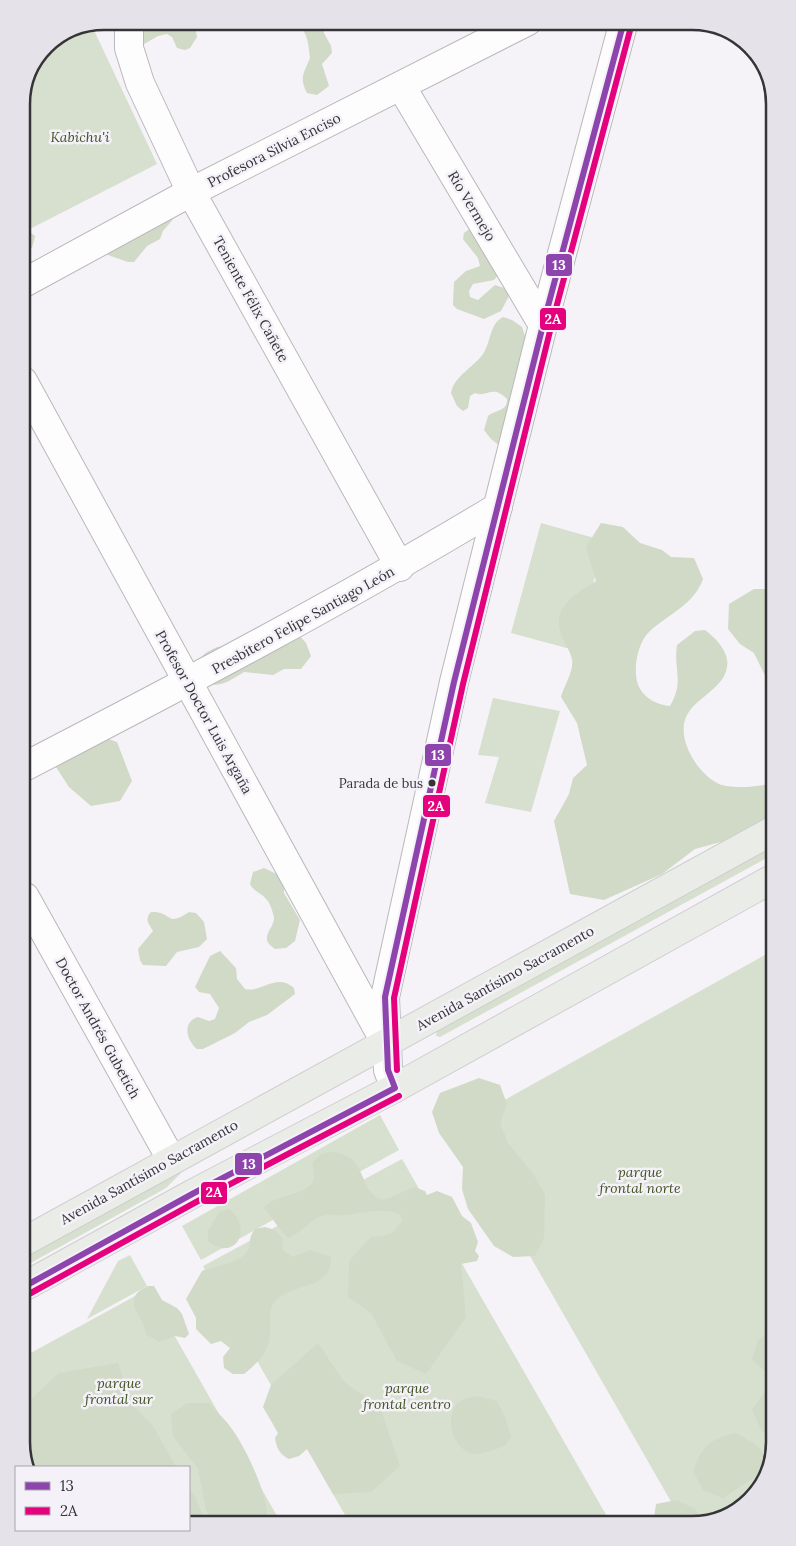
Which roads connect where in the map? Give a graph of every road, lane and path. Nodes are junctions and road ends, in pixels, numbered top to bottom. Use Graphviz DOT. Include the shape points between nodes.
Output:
graph roads {
  1 [pos="129,30"];
  2 [pos="511,30"];
  3 [pos="622,30"];
  4 [pos="402,86"];
  5 [pos="191,192"];
  6 [pos="30,280"];
  7 [pos="543,325"];
  8 [pos="30,394"];
  9 [pos="498,507"];
  10 [pos="400,566"];
  11 [pos="188,683"];
  12 [pos="30,764"];
  13 [pos="766,835"];
  14 [pos="766,882"];
  15 [pos="30,906"];
  16 [pos="389,1067"];
  17 [pos="172,1159"];
  18 [pos="30,1238"];
  19 [pos="30,1283"];
  1 -- 5 [label="street, Teniente Félix Cañete" via="129,48 140,82"];
  2 -- 4 [label="street, Profesora Silvia Enciso"];
  3 -- 7 [label="street"];
  4 -- 5 [label="street, Profesora Silvia Enciso"];
  4 -- 7 [label="street, Río Vermejo"];
  5 -- 6 [label="street, Profesora Silvia Enciso"];
  5 -- 10 [label="street, Teniente Félix Cañete"];
  7 -- 9 [label="street"];
  8 -- 11 [label="street, Profesor Doctor Luis Argaña"];
  9 -- 10 [label="street, Presbítero Felipe Santiago León"];
  9 -- 16 [label="street" via="454,682 386,997"];
  10 -- 11 [label="street, Presbítero Felipe Santiago León"];
  11 -- 12 [label="street, Presbítero Felipe Santiago León"];
  11 -- 16 [label="street, Profesor Doctor Luis Argaña"];
  13 -- 16 [label="main road, Avenida Santísimo Sacramento"];
  14 -- 16 [label="main road, Avenida Santísimo Sacramento"];
  15 -- 17 [label="street, Doctor Andrés Gubetich"];
  16 -- 17 [label="main road, Avenida Santísimo Sacramento"];
  16 -- 19 [label="main road, Avenida Santísimo Sacramento" via="194,1193"];
  17 -- 18 [label="main road, Avenida Santísimo Sacramento"];
}
